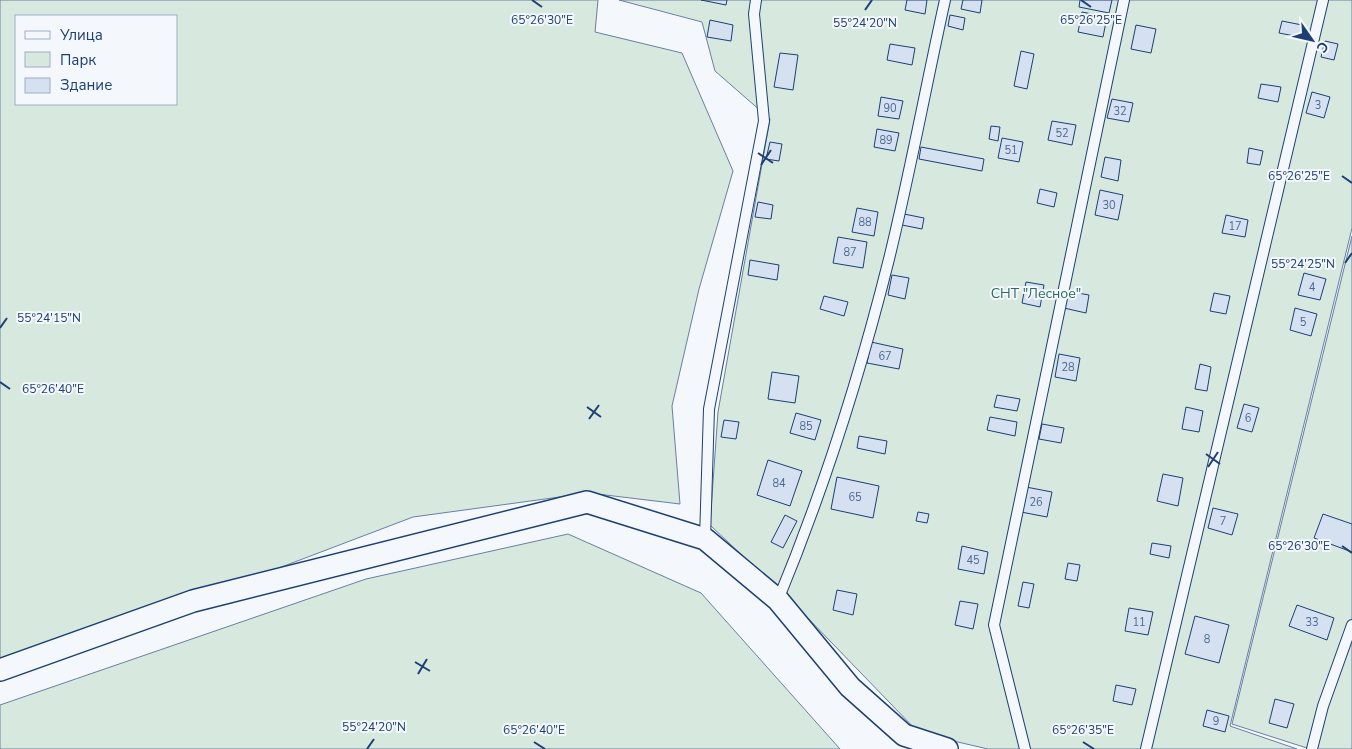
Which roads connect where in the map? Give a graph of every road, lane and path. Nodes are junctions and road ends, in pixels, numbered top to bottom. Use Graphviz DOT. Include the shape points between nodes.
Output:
graph roads {
  1 [pos="756,0"];
  2 [pos="945,0"];
  3 [pos="1124,0"];
  4 [pos="1323,0"];
  5 [pos="705,539"];
  6 [pos="778,600"];
  7 [pos="1352,625"];
  8 [pos="0,670"];
  9 [pos="947,749"];
  10 [pos="1025,749"];
  11 [pos="1146,749"];
  12 [pos="1312,749"];
  1 -- 5 [label="lane" via="754,14 764,121 709,410"];
  2 -- 6 [label="lane" via="889,258 848,407 810,524"];
  3 -- 10 [label="lane" via="994,625"];
  4 -- 11 [label="lane"];
  5 -- 6 [label="street"];
  5 -- 8 [label="street" via="587,502 193,601"];
  6 -- 9 [label="street" via="850,687 904,735"];
  7 -- 12 [label="lane" via="1323,706"];
}
